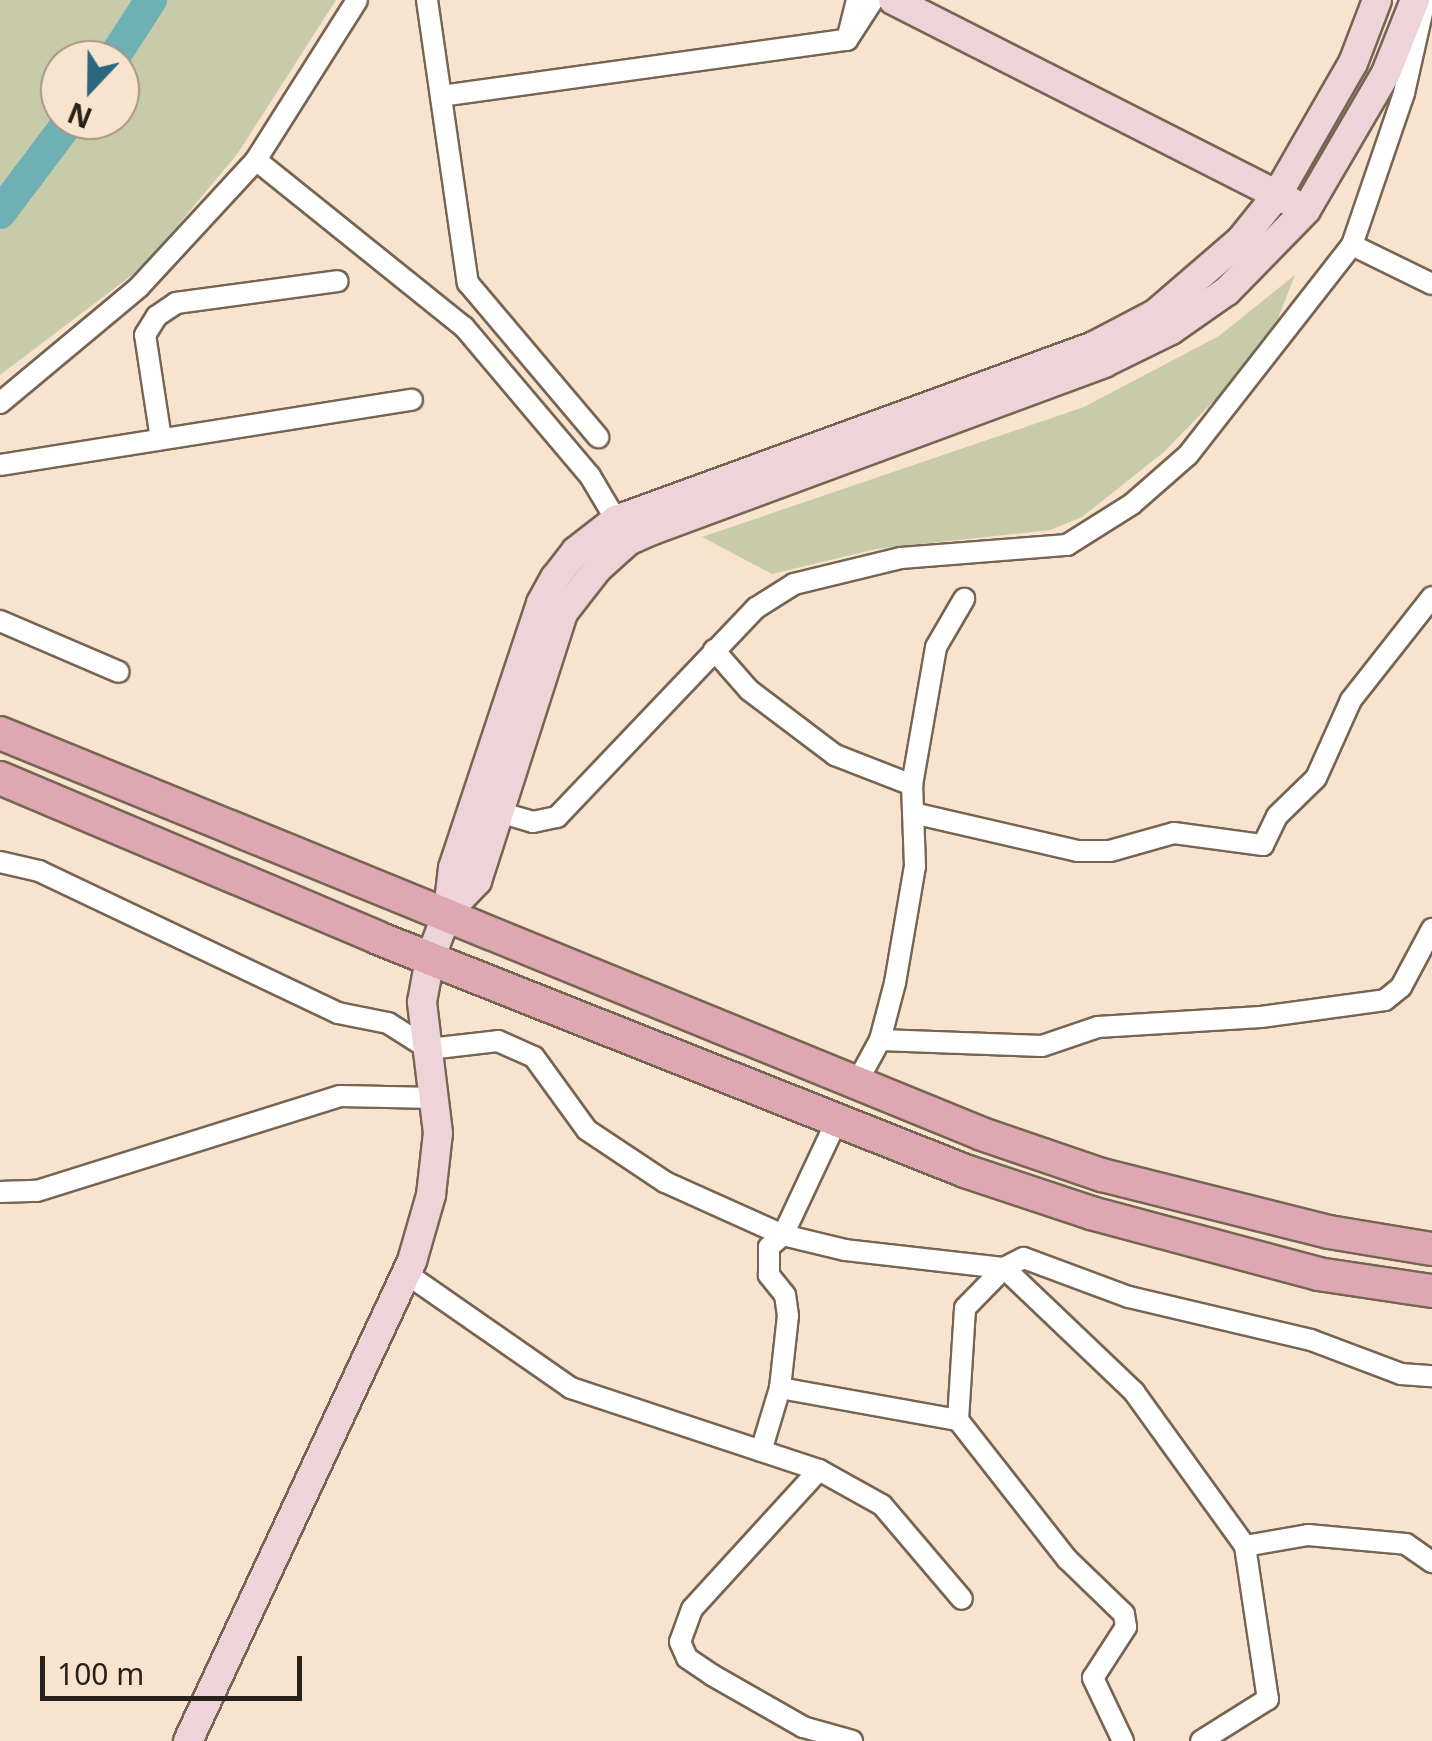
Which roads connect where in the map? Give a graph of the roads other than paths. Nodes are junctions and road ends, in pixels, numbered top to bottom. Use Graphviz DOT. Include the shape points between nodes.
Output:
graph roads {
  1 [pos="356,0"];
  2 [pos="427,0"];
  3 [pos="857,0"];
  4 [pos="873,0"];
  5 [pos="894,0"];
  6 [pos="1377,0"];
  7 [pos="1415,0"];
  8 [pos="1425,0"];
  9 [pos="848,40"];
  10 [pos="441,96"];
  11 [pos="256,160"];
  12 [pos="1277,195"];
  13 [pos="1306,210"];
  14 [pos="1352,245"];
  15 [pos="338,281"];
  16 [pos="1432,284"];
  17 [pos="412,400"];
  18 [pos="0,403"];
  19 [pos="598,438"];
  20 [pos="160,439"];
  21 [pos="0,465"];
  22 [pos="622,530"];
  23 [pos="1432,597"];
  24 [pos="964,599"];
  25 [pos="0,621"];
  26 [pos="714,650"];
  27 [pos="119,672"];
  28 [pos="0,734"];
  29 [pos="0,778"];
  30 [pos="912,785"];
  31 [pos="913,813"];
  32 [pos="502,814"];
  33 [pos="0,862"];
  34 [pos="448,912"];
  35 [pos="1432,930"];
  36 [pos="430,959"];
  37 [pos="880,1040"];
  38 [pos="429,1049"];
  39 [pos="856,1084"];
  40 [pos="435,1098"];
  41 [pos="837,1120"];
  42 [pos="0,1192"];
  43 [pos="783,1235"];
  44 [pos="1432,1249"];
  45 [pos="1004,1268"];
  46 [pos="407,1274"];
  47 [pos="1432,1291"];
  48 [pos="1432,1376"];
  49 [pos="780,1388"];
  50 [pos="958,1420"];
  51 [pos="761,1451"];
  52 [pos="819,1470"];
  53 [pos="1246,1546"];
  54 [pos="1430,1554"];
  55 [pos="962,1599"];
  56 [pos="188,1741"];
  57 [pos="852,1741"];
  58 [pos="1123,1741"];
  59 [pos="1201,1741"];
  1 -- 11 [label="street"];
  2 -- 10 [label="street"];
  3 -- 9 [label="street" via="844,31"];
  4 -- 9 [label="street"];
  5 -- 12 [label="main road"];
  6 -- 12 [label="main road" via="1353,64"];
  7 -- 13 [label="main road" via="1386,73"];
  8 -- 14 [label="street" via="1404,93"];
  9 -- 10 [label="street"];
  10 -- 19 [label="street" via="468,283"];
  11 -- 18 [label="street" via="138,287"];
  11 -- 22 [label="street" via="464,327 590,476"];
  12 -- 13 [label="main road"];
  12 -- 22 [label="main road" via="1198,280 1155,314 1094,346"];
  13 -- 22 [label="main road" via="1227,290 1171,330 1104,363"];
  14 -- 16 [label="street"];
  14 -- 26 [label="street" via="1188,455 1132,504 1067,544 901,558 794,584 756,608"];
  15 -- 20 [label="street" via="176,303 157,316 144,335"];
  17 -- 20 [label="street"];
  20 -- 21 [label="street"];
  22 -- 32 [label="main road" via="563,614"];
  22 -- 34 [label="main road" via="576,551 541,603 453,868"];
  23 -- 31 [label="street" via="1352,700 1316,778 1277,816 1263,844 1174,833 1110,852 1077,851"];
  24 -- 30 [label="street" via="936,647"];
  25 -- 27 [label="street"];
  26 -- 30 [label="street" via="749,690 835,755"];
  26 -- 32 [label="street" via="557,817 533,822"];
  28 -- 34 [label="main road"];
  29 -- 36 [label="main road"];
  30 -- 31 [label="street"];
  31 -- 37 [label="street" via="914,866"];
  32 -- 34 [label="main road" via="477,881"];
  33 -- 38 [label="street" via="38,871 338,1014 388,1023"];
  34 -- 36 [label="main road"];
  34 -- 39 [label="main road"];
  35 -- 37 [label="street" via="1401,987 1386,1000 1260,1017 1098,1026 1042,1046"];
  36 -- 38 [label="main road" via="422,1002"];
  36 -- 41 [label="main road"];
  37 -- 39 [label="street"];
  38 -- 40 [label="main road"];
  38 -- 43 [label="street" via="498,1041 534,1057 586,1130 665,1182"];
  39 -- 44 [label="main road" via="1102,1174 1329,1232"];
  40 -- 42 [label="street" via="340,1096 37,1191"];
  40 -- 46 [label="main road" via="431,1195"];
  41 -- 43 [label="street"];
  41 -- 47 [label="main road" via="1091,1213 1318,1274"];
  43 -- 45 [label="street" via="844,1250"];
  43 -- 49 [label="street" via="769,1247 769,1275 785,1295 788,1316"];
  45 -- 48 [label="street" via="1024,1258 1129,1297 1311,1340 1401,1374"];
  45 -- 50 [label="street" via="965,1308"];
  45 -- 53 [label="street" via="1134,1392"];
  46 -- 51 [label="street" via="571,1388"];
  46 -- 56 [label="main road"];
  49 -- 50 [label="street"];
  49 -- 51 [label="street"];
  50 -- 58 [label="street" via="1067,1559 1124,1614 1126,1627 1092,1678"];
  51 -- 52 [label="street"];
  52 -- 55 [label="street" via="882,1505"];
  52 -- 57 [label="street" via="692,1609 680,1642 687,1658 712,1675 803,1727"];
  53 -- 54 [label="street" via="1308,1535 1406,1544"];
  53 -- 59 [label="street" via="1268,1699"];
}
